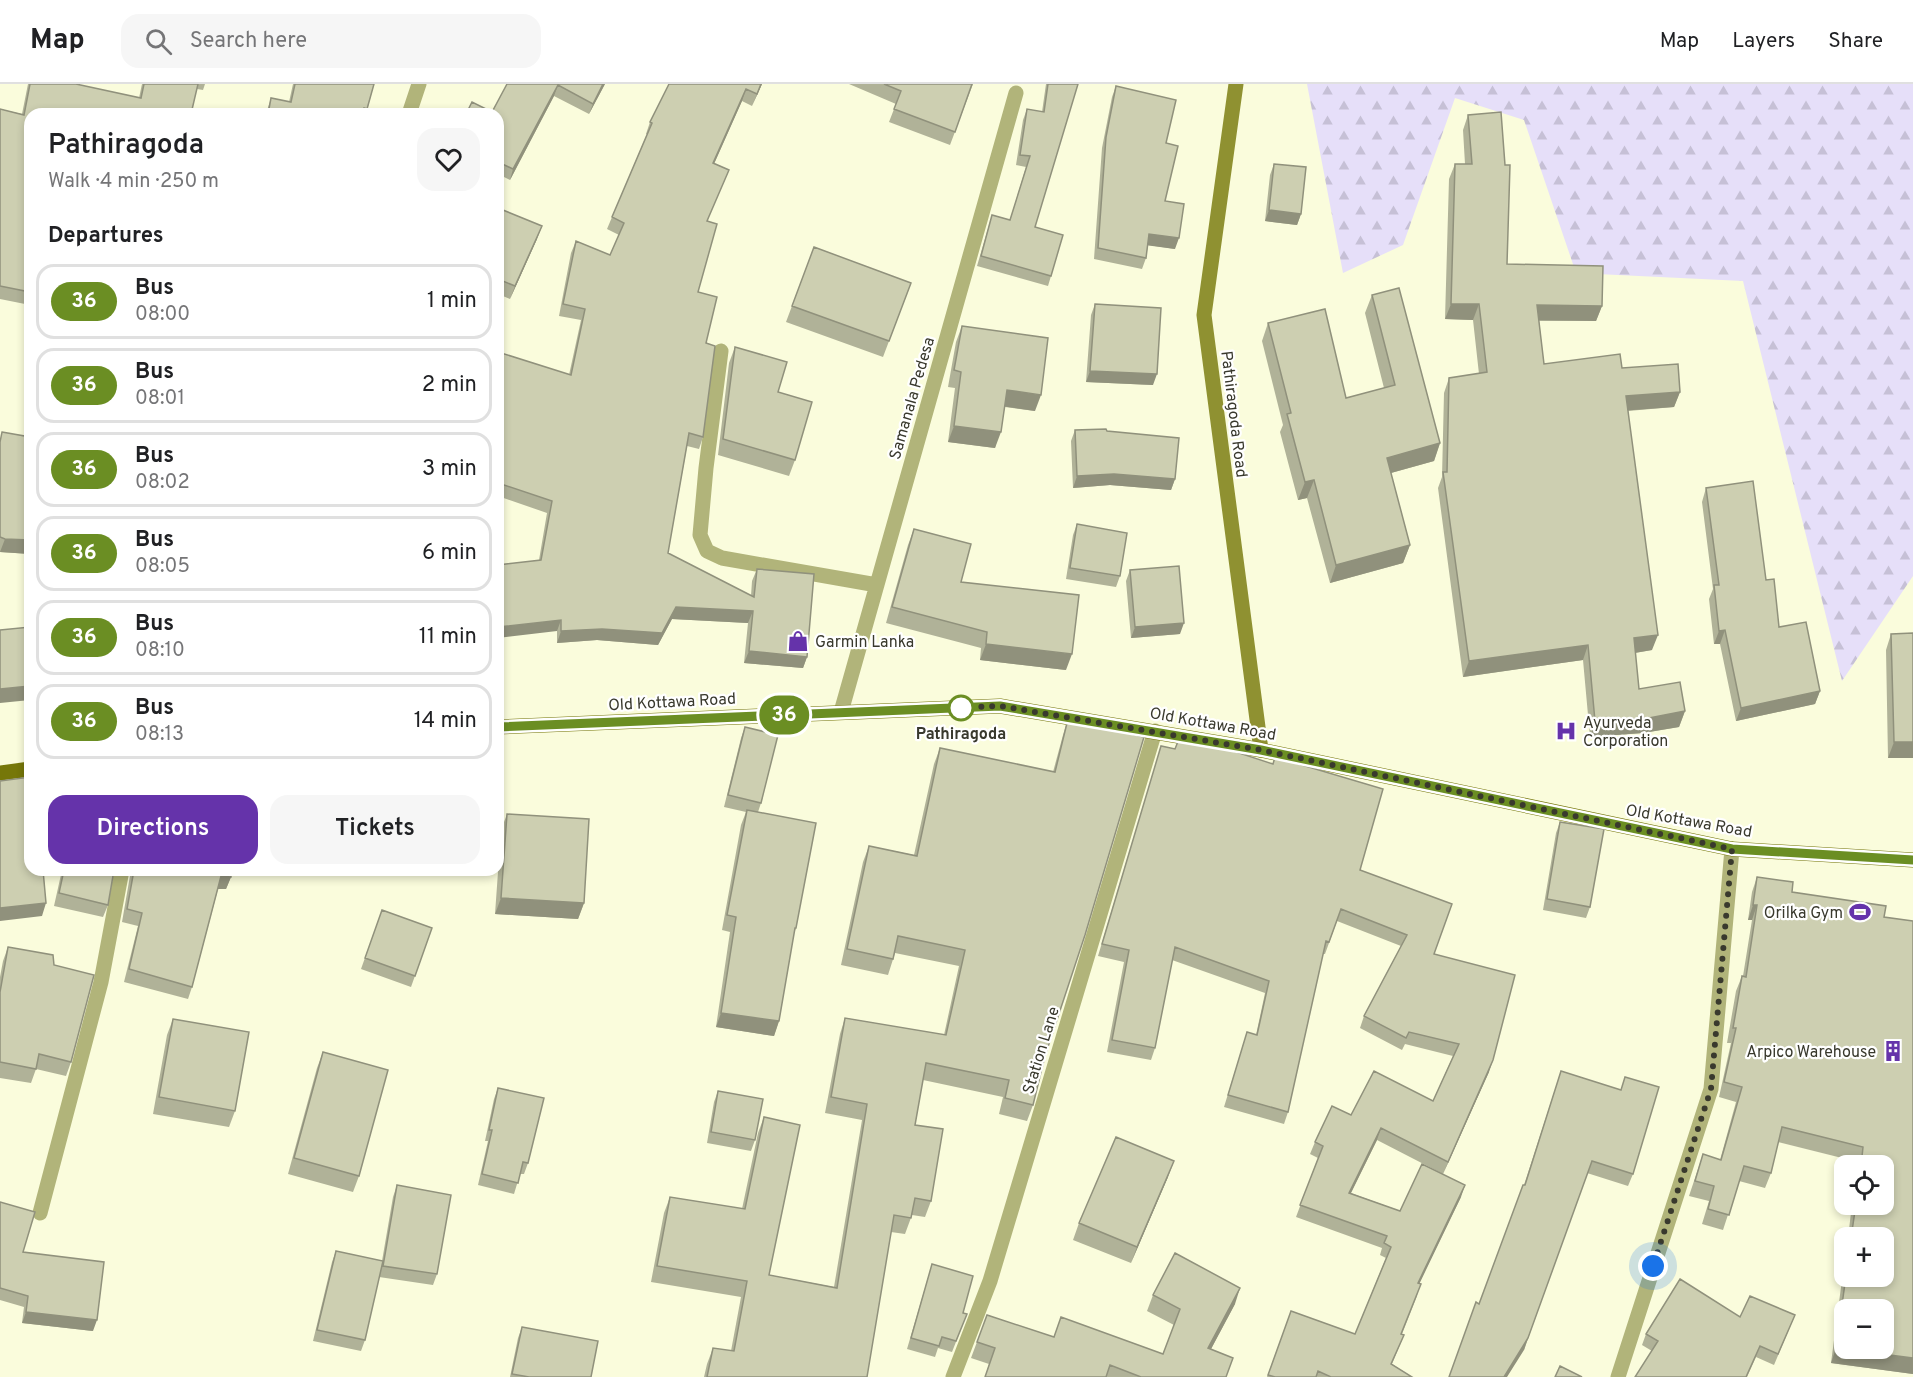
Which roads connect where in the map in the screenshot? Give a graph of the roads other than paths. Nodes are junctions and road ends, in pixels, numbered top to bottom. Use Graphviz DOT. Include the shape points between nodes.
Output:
graph roads {
  1 [pos="419,84"];
  2 [pos="1236,84"];
  3 [pos="1016,93"];
  4 [pos="411,108"];
  5 [pos="721,351"];
  6 [pos="877,585"];
  7 [pos="841,712"];
  8 [pos="504,727"];
  9 [pos="1155,731"];
  10 [pos="1261,750"];
  11 [pos="24,771"];
  12 [pos="0,773"];
  13 [pos="1732,849"];
  14 [pos="1913,860"];
  15 [pos="121,876"];
  16 [pos="40,1213"];
  17 [pos="953,1377"];
  18 [pos="1618,1377"];
  1 -- 4 [label="street"];
  2 -- 10 [label="street, Pathiragoda Road" via="1204,315"];
  3 -- 6 [label="street, Samanala Pedesa"];
  5 -- 6 [label="street" via="700,535 706,551 722,558"];
  6 -- 7 [label="street, Samanala Pedesa"];
  7 -- 8 [label="main road, Old Kottawa Road"];
  7 -- 9 [label="main road, Old Kottawa Road" via="1000,706"];
  9 -- 10 [label="main road, Old Kottawa Road"];
  9 -- 17 [label="street, Station Lane" via="990,1281"];
  10 -- 13 [label="main road, Old Kottawa Road"];
  11 -- 12 [label="main road"];
  13 -- 14 [label="main road, Old Kottawa Road"];
  13 -- 18 [label="street" via="1711,1089"];
  15 -- 16 [label="street" via="101,982"];
}
